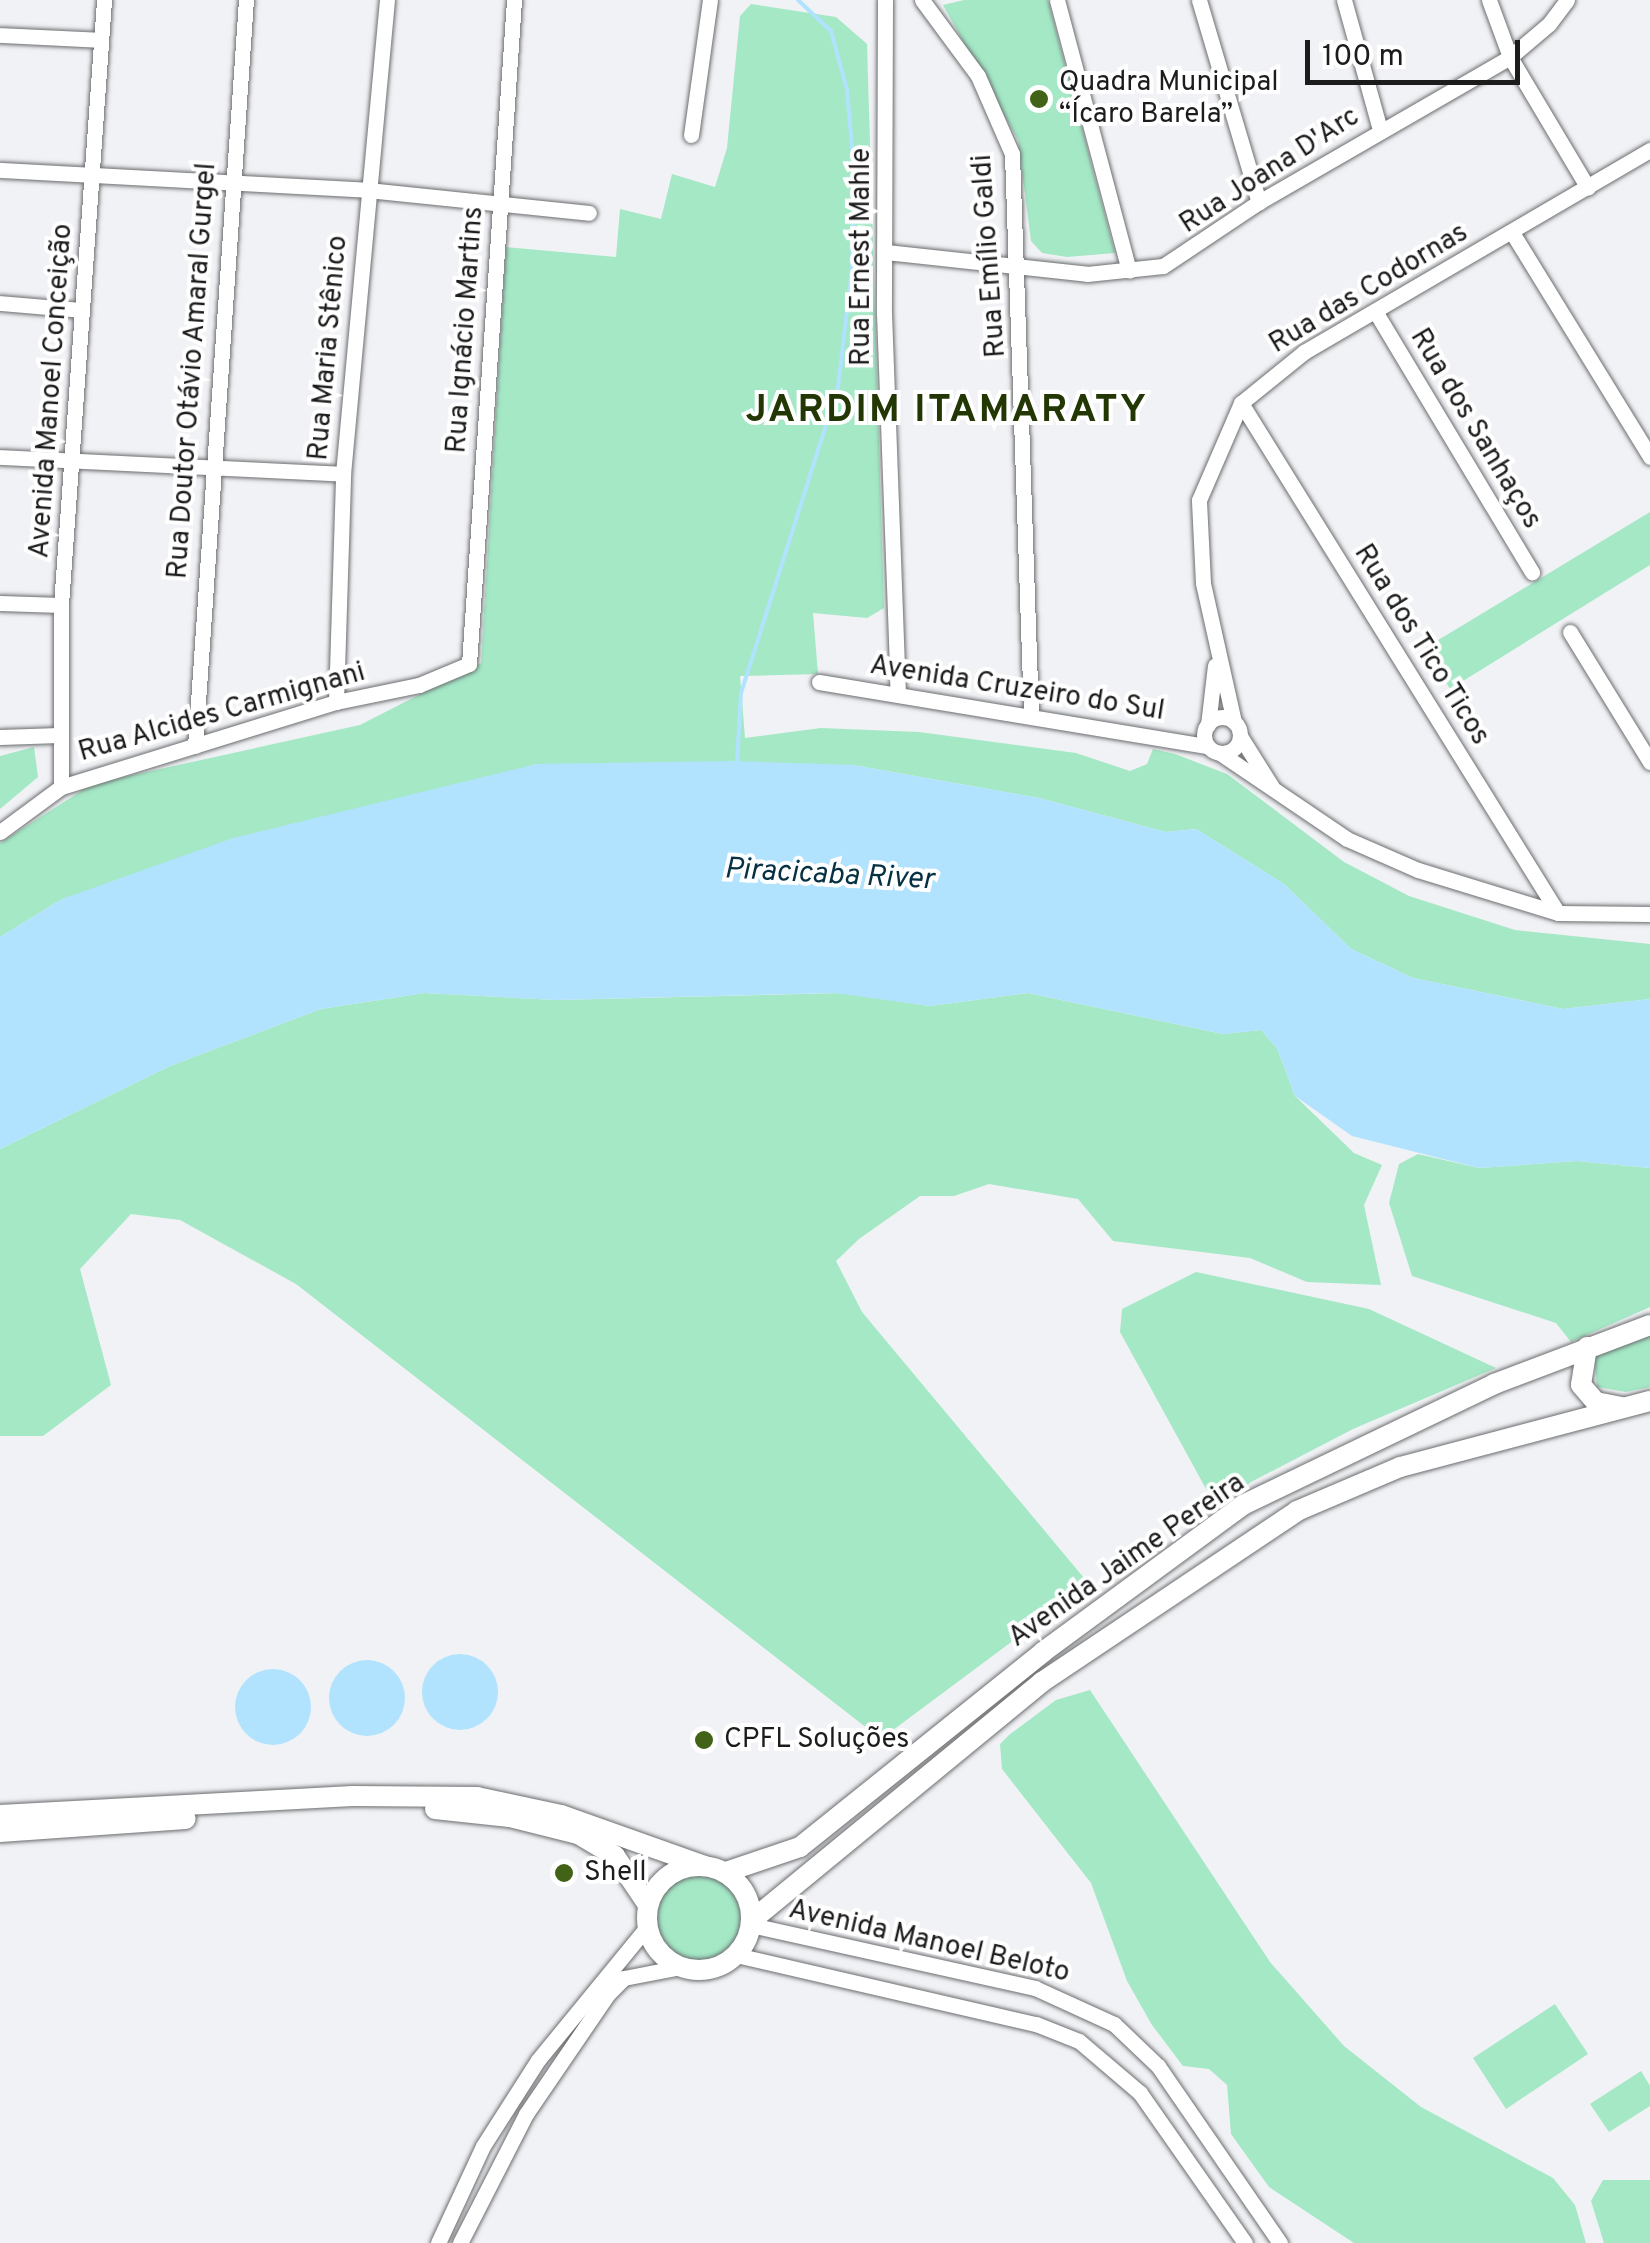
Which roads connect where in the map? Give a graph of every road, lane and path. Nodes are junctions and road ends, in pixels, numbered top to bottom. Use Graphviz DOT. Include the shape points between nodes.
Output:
graph roads {
  1 [pos="104,0"];
  2 [pos="246,0"];
  3 [pos="387,0"];
  4 [pos="514,0"];
  5 [pos="710,0"];
  6 [pos="885,0"];
  7 [pos="922,0"];
  8 [pos="1056,0"];
  9 [pos="1199,0"];
  10 [pos="1344,0"];
  11 [pos="1489,0"];
  12 [pos="1567,0"];
  13 [pos="0,34"];
  14 [pos="101,40"];
  15 [pos="1510,57"];
  16 [pos="1380,130"];
  17 [pos="692,135"];
  18 [pos="1649,153"];
  19 [pos="0,170"];
  20 [pos="93,175"];
  21 [pos="231,187"];
  22 [pos="1588,188"];
  23 [pos="368,190"];
  24 [pos="500,202"];
  25 [pos="1259,202"];
  26 [pos="589,213"];
  27 [pos="1513,234"];
  28 [pos="886,252"];
  29 [pos="1020,269"];
  30 [pos="1129,272"];
  31 [pos="0,303"];
  32 [pos="82,310"];
  33 [pos="1374,311"];
  34 [pos="1241,403"];
  35 [pos="0,457"];
  36 [pos="1650,457"];
  37 [pos="70,462"];
  38 [pos="209,468"];
  39 [pos="343,474"];
  40 [pos="1532,572"];
  41 [pos="0,602"];
  42 [pos="62,605"];
  43 [pos="1570,632"];
  44 [pos="1216,656"];
  45 [pos="469,664"];
  46 [pos="818,682"];
  47 [pos="898,694"];
  48 [pos="336,702"];
  49 [pos="1031,714"];
  50 [pos="1208,725"];
  51 [pos="1237,729"];
  52 [pos="60,735"];
  53 [pos="0,737"];
  54 [pos="194,746"];
  55 [pos="1214,750"];
  56 [pos="1650,762"];
  57 [pos="60,786"];
  58 [pos="1277,795"];
  59 [pos="0,832"];
  60 [pos="1558,913"];
  61 [pos="1650,914"];
  62 [pos="1650,1326"];
  63 [pos="1587,1347"];
  64 [pos="1650,1401"];
  65 [pos="1626,1408"];
  66 [pos="0,1815"];
  67 [pos="0,1832"];
  68 [pos="716,1869"];
  69 [pos="648,1916"];
  70 [pos="751,1923"];
  71 [pos="736,1955"];
  72 [pos="680,1967"];
  73 [pos="493,2130"];
  74 [pos="463,2237"];
  75 [pos="438,2243"];
  76 [pos="1245,2243"];
  77 [pos="1280,2243"];
  1 -- 14 [label="street, Avenida Manoel Conceição"];
  2 -- 21 [label="street, Rua Doutor Otávio Amaral Gurgel"];
  3 -- 23 [label="street, Rua Maria Stênico"];
  4 -- 24 [label="street, Rua Ignácio Martins"];
  5 -- 17 [label="street"];
  6 -- 28 [label="street, Rua Ernest Mahle"];
  7 -- 29 [label="street, Rua Emílio Galdi" via="997,112 1012,154"];
  8 -- 30 [label="street"];
  9 -- 25 [label="street"];
  10 -- 16 [label="street"];
  11 -- 15 [label="street"];
  12 -- 15 [label="street, Rua Joana D'Arc"];
  13 -- 14 [label="street"];
  14 -- 20 [label="street, Avenida Manoel Conceição"];
  15 -- 16 [label="street, Rua Joana D'Arc"];
  15 -- 22 [label="street"];
  16 -- 25 [label="street, Rua Joana D'Arc"];
  18 -- 22 [label="street, Rua das Codornas"];
  19 -- 20 [label="street"];
  20 -- 21 [label="street"];
  20 -- 32 [label="street, Avenida Manoel Conceição"];
  21 -- 23 [label="street"];
  21 -- 38 [label="street, Rua Doutor Otávio Amaral Gurgel"];
  22 -- 27 [label="street, Rua das Codornas"];
  23 -- 24 [label="street"];
  23 -- 39 [label="street, Rua Maria Stênico"];
  24 -- 26 [label="street"];
  24 -- 45 [label="street, Rua Ignácio Martins"];
  25 -- 30 [label="street, Rua Joana D'Arc" via="1192,251 1163,266"];
  27 -- 33 [label="street, Rua das Codornas"];
  27 -- 36 [label="street"];
  28 -- 29 [label="street, Rua Joana D'Arc"];
  28 -- 47 [label="street, Rua Ernest Mahle"];
  29 -- 30 [label="street, Rua Joana D'Arc"];
  29 -- 49 [label="street, Rua Emílio Galdi"];
  31 -- 32 [label="street"];
  32 -- 37 [label="street, Avenida Manoel Conceição"];
  33 -- 34 [label="street, Rua das Codornas" via="1304,352"];
  33 -- 40 [label="street, Rua dos Sanhaços"];
  34 -- 44 [label="street, Rua das Codornas" via="1198,500"];
  34 -- 60 [label="street, Rua dos Tico Ticos"];
  35 -- 37 [label="street"];
  37 -- 38 [label="street"];
  37 -- 42 [label="street, Avenida Manoel Conceição"];
  38 -- 39 [label="street"];
  38 -- 54 [label="street, Rua Doutor Otávio Amaral Gurgel"];
  39 -- 48 [label="street, Rua Maria Stênico"];
  41 -- 42 [label="street"];
  42 -- 52 [label="street, Avenida Manoel Conceição"];
  43 -- 56 [label="street"];
  44 -- 50 [label="street, Rua das Codornas"];
  44 -- 51 [label="street, Rua das Codornas"];
  45 -- 48 [label="street, Rua Alcides Carmignani" via="419,685"];
  46 -- 47 [label="street, Avenida Cruzeiro do Sul"];
  47 -- 49 [label="street, Avenida Cruzeiro do Sul"];
  48 -- 54 [label="street, Rua Alcides Carmignani"];
  49 -- 55 [label="street, Avenida Cruzeiro do Sul"];
  50 -- 51 [label="street" via="1220,718"];
  50 -- 55 [label="street, Rua das Codornas"];
  51 -- 55 [label="street" via="1234,749"];
  51 -- 58 [label="street, Avenida Cruzeiro do Sul"];
  52 -- 53 [label="street"];
  52 -- 57 [label="street, Avenida Manoel Conceição"];
  54 -- 57 [label="street, Rua Alcides Carmignani"];
  55 -- 58 [label="street, Avenida Cruzeiro do Sul"];
  57 -- 59 [label="street, Rua Alcides Carmignani"];
  58 -- 60 [label="street, Avenida Cruzeiro do Sul" via="1347,839 1418,870"];
  60 -- 61 [label="street, Avenida Cruzeiro do Sul"];
  62 -- 63 [label="main road, Avenida Jaime Pereira"];
  63 -- 65 [label="main road" via="1582,1385 1596,1402"];
  63 -- 68 [label="main road, Avenida Jaime Pereira" via="1390,1430 1243,1505 1043,1652 800,1847"];
  64 -- 65 [label="main road, Avenida Jaime Pereira"];
  65 -- 70 [label="main road, Avenida Jaime Pereira" via="1400,1467 1298,1511 1042,1682"];
  66 -- 68 [label="main road" via="476,1796 561,1815"];
  67 -- 69 [label="main road" via="341,1808 468,1811 578,1834 615,1856"];
  68 -- 69 [label="main road" via="675,1870"];
  68 -- 70 [label="main road" via="746,1893"];
  69 -- 72 [label="main road" via="658,1951"];
  69 -- 73 [label="street"];
  70 -- 71 [label="main road"];
  70 -- 77 [label="street, Avenida Manoel Beloto" via="1035,1988 1114,2024 1158,2066"];
  71 -- 72 [label="main road" via="720,1966"];
  71 -- 76 [label="street, Avenida Manoel Beloto" via="1036,2024 1090,2048 1140,2093"];
  72 -- 74 [label="street" via="624,1978 608,1994 542,2088"];
  73 -- 74 [label="street" via="460,2215"];
  73 -- 75 [label="street"];
}
